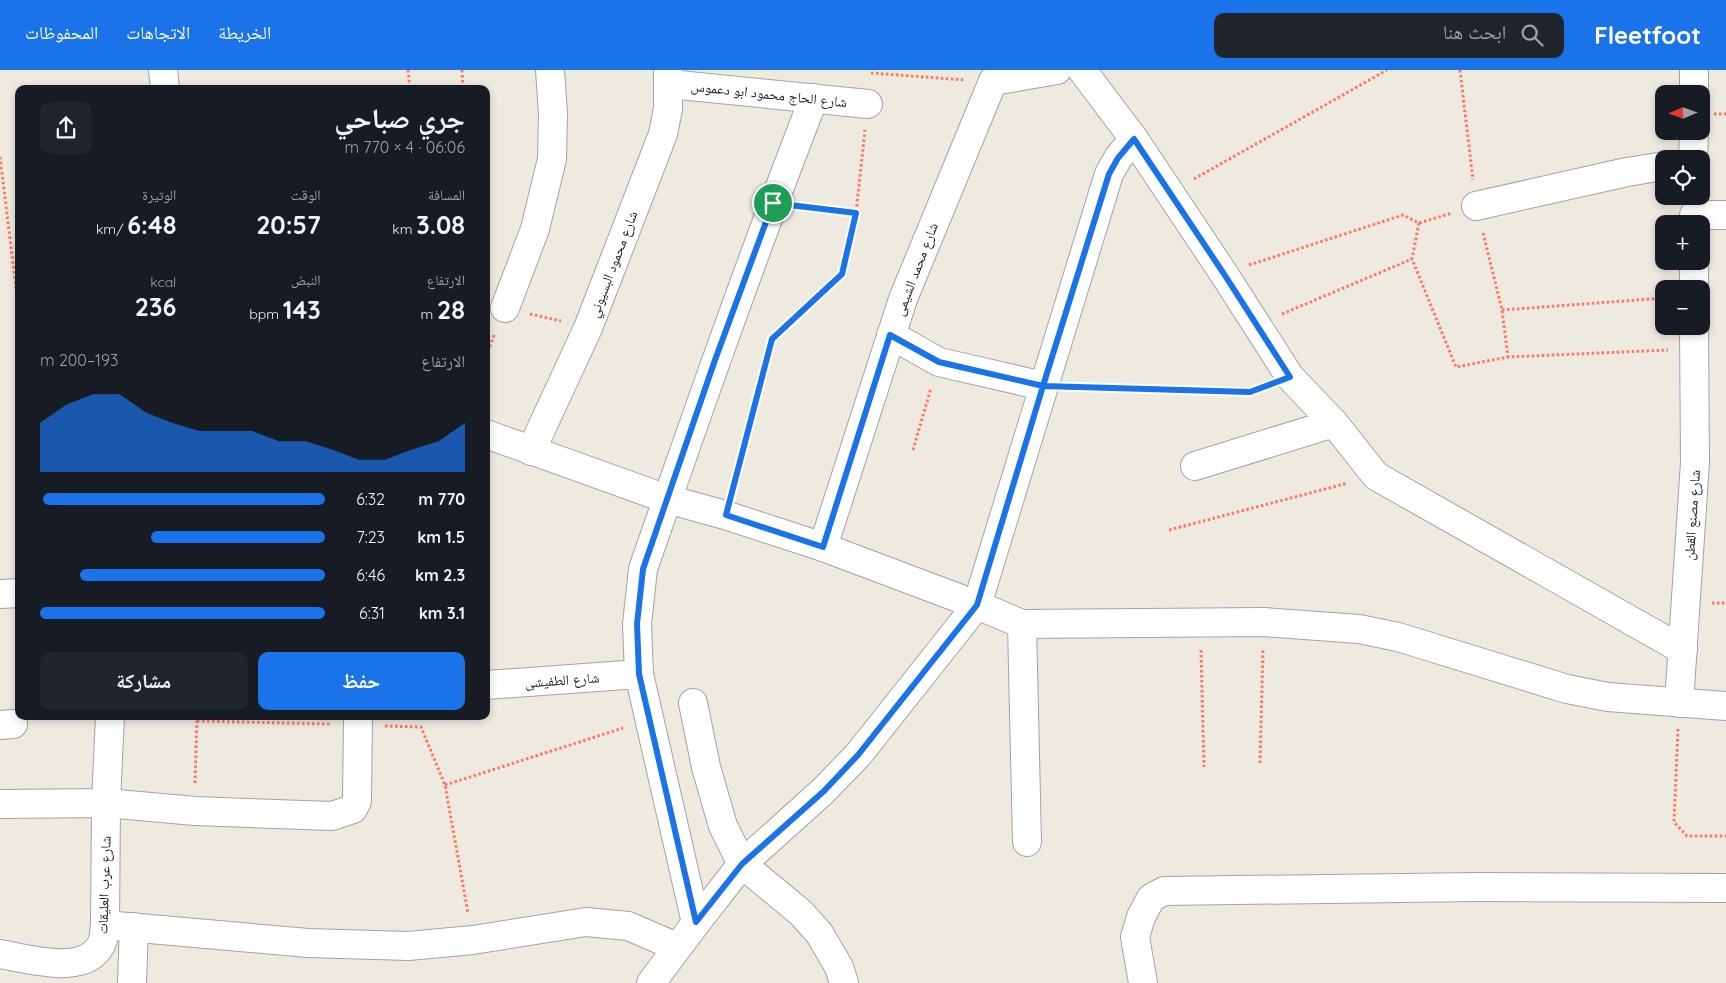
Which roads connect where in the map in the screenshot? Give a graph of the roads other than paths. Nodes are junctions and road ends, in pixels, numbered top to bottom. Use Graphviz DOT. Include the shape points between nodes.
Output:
graph roads {
  1 [pos="163,70"];
  2 [pos="550,70"];
  3 [pos="1057,70"];
  4 [pos="1082,70"];
  5 [pos="1694,70"];
  6 [pos="991,76"];
  7 [pos="669,77"];
  8 [pos="165,85"];
  9 [pos="1694,85"];
  10 [pos="814,98"];
  11 [pos="868,104"];
  12 [pos="1134,139"];
  13 [pos="1655,167"];
  14 [pos="1476,206"];
  15 [pos="1694,212"];
  16 [pos="1726,215"];
  17 [pos="505,308"];
  18 [pos="890,335"];
  19 [pos="1695,338"];
  20 [pos="1043,386"];
  21 [pos="1334,424"];
  22 [pos="490,436"];
  23 [pos="531,451"];
  24 [pos="1195,466"];
  25 [pos="667,499"];
  26 [pos="823,547"];
  27 [pos="15,593"];
  28 [pos="0,594"];
  29 [pos="977,605"];
  30 [pos="1022,624"];
  31 [pos="1683,650"];
  32 [pos="639,674"];
  33 [pos="490,685"];
  34 [pos="693,703"];
  35 [pos="1679,703"];
  36 [pos="1726,706"];
  37 [pos="110,720"];
  38 [pos="358,720"];
  39 [pos="106,803"];
  40 [pos="0,804"];
  41 [pos="1027,842"];
  42 [pos="742,864"];
  43 [pos="1726,888"];
  44 [pos="696,922"];
  45 [pos="105,925"];
  46 [pos="134,927"];
  47 [pos="677,947"];
  48 [pos="0,954"];
  49 [pos="92,955"];
  50 [pos="84,983"];
  51 [pos="132,983"];
  52 [pos="651,983"];
  53 [pos="844,983"];
  54 [pos="1143,983"];
  1 -- 8 [label="street"];
  2 -- 17 [label="street" via="554,113 552,159 535,230"];
  3 -- 6 [label="street"];
  4 -- 12 [label="street"];
  5 -- 9 [label="street"];
  6 -- 18 [label="street, شارع محمد الشيمى"];
  7 -- 10 [label="street, شارع الحاج محمود ابو دعموس"];
  7 -- 23 [label="street, شارع محمود البسيوني" via="663,134 588,328"];
  10 -- 11 [label="street, شارع الحاج محمود ابو دعموس"];
  10 -- 25 [label="street" via="715,360"];
  12 -- 20 [label="street" via="1109,174"];
  12 -- 21 [label="street" via="1290,377"];
  13 -- 14 [label="street"];
  15 -- 16 [label="street"];
  18 -- 20 [label="street" via="939,362"];
  18 -- 26 [label="street, شارع محمد الشيمى"];
  19 -- 31 [label="street, شارع مصنع القطن" via="1695,462"];
  20 -- 29 [label="street"];
  21 -- 24 [label="street"];
  21 -- 31 [label="street" via="1376,476"];
  22 -- 23 [label="street"];
  23 -- 25 [label="street"];
  25 -- 26 [label="street"];
  25 -- 32 [label="street" via="643,569 637,624"];
  26 -- 29 [label="street"];
  27 -- 28 [label="street"];
  29 -- 30 [label="street"];
  29 -- 42 [label="street" via="852,762"];
  30 -- 35 [label="street" via="1264,622 1359,629 1398,637 1567,689 1608,697"];
  30 -- 41 [label="street"];
  31 -- 35 [label="street, شارع مصنع القطن"];
  32 -- 33 [label="street, شارع الطفيشى"];
  32 -- 44 [label="street"];
  34 -- 42 [label="street" via="722,826"];
  35 -- 36 [label="street"];
  37 -- 39 [label="street, شارع عرب العليقات"];
  38 -- 39 [label="street" via="357,801 353,809 332,816 194,811"];
  39 -- 40 [label="street"];
  39 -- 45 [label="street, شارع عرب العليقات"];
  42 -- 44 [label="street"];
  42 -- 53 [label="street" via="819,933 840,968"];
  43 -- 54 [label="street" via="1164,891 1151,898 1135,937"];
  44 -- 47 [label="street"];
  45 -- 46 [label="street"];
  45 -- 49 [label="street, شارع عرب العليقات" via="102,941"];
  46 -- 47 [label="street" via="308,943 408,946 473,940 586,922 628,926"];
  46 -- 51 [label="street"];
  47 -- 52 [label="street"];
  48 -- 49 [label="street" via="61,964 78,963"];
  49 -- 50 [label="street, شارع عرب العليقات"];
}
